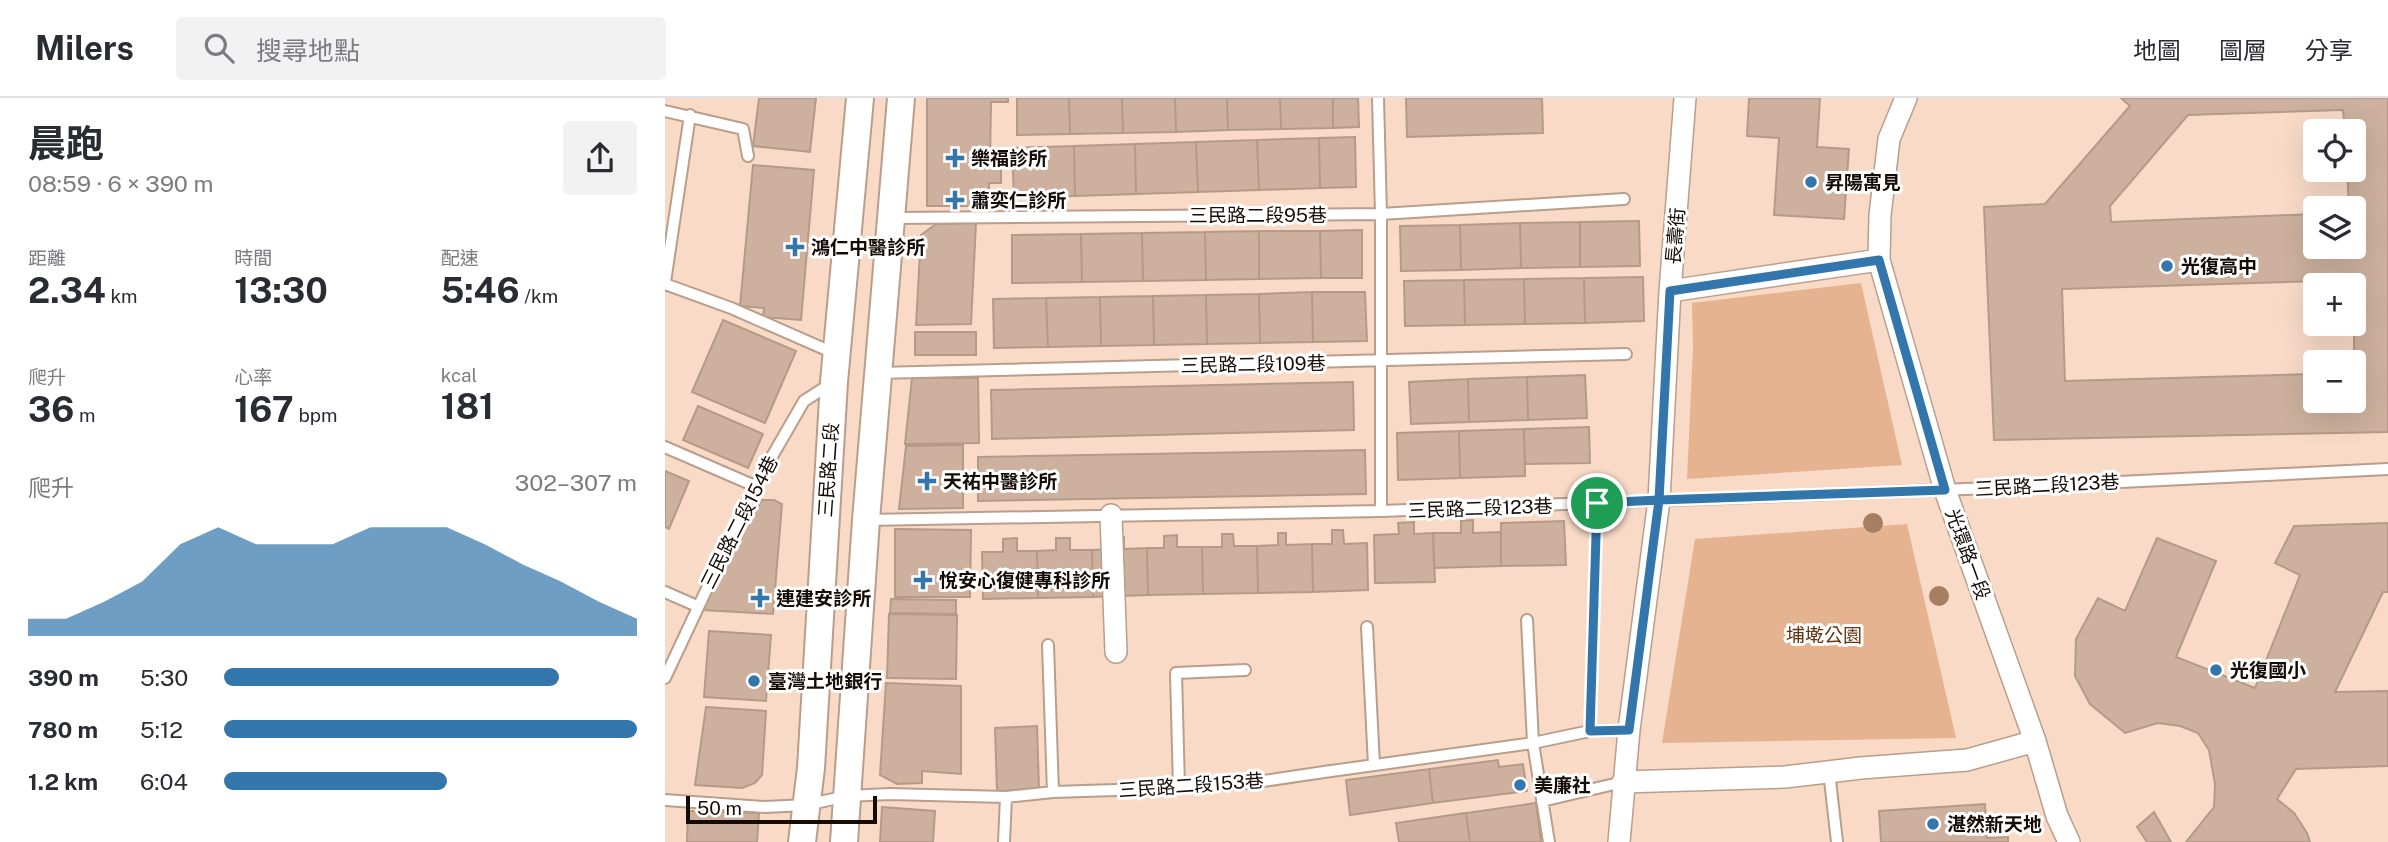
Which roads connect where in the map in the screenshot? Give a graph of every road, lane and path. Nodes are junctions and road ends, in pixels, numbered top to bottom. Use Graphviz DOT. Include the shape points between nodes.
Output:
graph roads {
  1 [pos="860,98"];
  2 [pos="901,98"];
  3 [pos="1378,98"];
  4 [pos="1685,98"];
  5 [pos="1906,98"];
  6 [pos="665,111"];
  7 [pos="689,115"];
  8 [pos="748,156"];
  9 [pos="1624,199"];
  10 [pos="1381,214"];
  11 [pos="890,218"];
  12 [pos="1879,260"];
  13 [pos="665,283"];
  14 [pos="1670,291"];
  15 [pos="836,354"];
  16 [pos="1626,354"];
  17 [pos="1380,360"];
  18 [pos="879,373"];
  19 [pos="834,382"];
  20 [pos="665,447"];
  21 [pos="2388,469"];
  22 [pos="755,486"];
  23 [pos="1945,490"];
  24 [pos="1659,500"];
  25 [pos="1597,503"];
  26 [pos="1381,511"];
  27 [pos="1111,515"];
  28 [pos="866,520"];
  29 [pos="665,592"];
  30 [pos="697,606"];
  31 [pos="1527,620"];
  32 [pos="1367,627"];
  33 [pos="1048,645"];
  34 [pos="1116,652"];
  35 [pos="1245,670"];
  36 [pos="665,678"];
  37 [pos="1629,730"];
  38 [pos="1590,731"];
  39 [pos="2035,741"];
  40 [pos="1533,743"];
  41 [pos="1374,765"];
  42 [pos="1829,771"];
  43 [pos="1623,782"];
  44 [pos="1179,788"];
  45 [pos="1053,792"];
  46 [pos="846,796"];
  47 [pos="1006,797"];
  48 [pos="665,800"];
  49 [pos="1542,801"];
  50 [pos="806,805"];
  51 [pos="802,842"];
  52 [pos="844,842"];
  53 [pos="1004,842"];
  54 [pos="1549,842"];
  55 [pos="1619,842"];
  56 [pos="1837,842"];
  57 [pos="2069,842"];
  1 -- 15 [label="street, 三民路二段"];
  2 -- 11 [label="street"];
  3 -- 10 [label="lane"];
  4 -- 14 [label="street, 長壽街"];
  5 -- 12 [label="street, 光環路一段" via="1889,139"];
  6 -- 7 [label="lane"];
  7 -- 8 [label="lane" via="743,129"];
  7 -- 13 [label="lane"];
  9 -- 10 [label="lane, 三民路二段95巷"];
  10 -- 11 [label="lane, 三民路二段95巷"];
  10 -- 17 [label="lane"];
  11 -- 18 [label="street"];
  12 -- 14 [label="street"];
  12 -- 23 [label="street, 光環路一段"];
  13 -- 15 [label="lane"];
  14 -- 24 [label="street, 長壽街"];
  15 -- 19 [label="street, 三民路二段"];
  16 -- 17 [label="lane, 三民路二段109巷"];
  17 -- 18 [label="lane, 三民路二段109巷"];
  17 -- 26 [label="lane"];
  18 -- 28 [label="street"];
  19 -- 22 [label="lane, 三民路二段154巷" via="804,401"];
  19 -- 50 [label="street, 三民路二段"];
  20 -- 22 [label="lane"];
  21 -- 23 [label="lane, 三民路二段123巷"];
  22 -- 30 [label="lane, 三民路二段154巷"];
  23 -- 24 [label="lane, 三民路二段123巷"];
  23 -- 39 [label="street, 光環路一段"];
  24 -- 25 [label="lane, 三民路二段123巷"];
  24 -- 37 [label="street, 長壽街"];
  25 -- 26 [label="lane, 三民路二段123巷"];
  25 -- 38 [label="path"];
  26 -- 27 [label="lane, 三民路二段123巷"];
  27 -- 28 [label="lane, 三民路二段123巷"];
  27 -- 34 [label="street"];
  28 -- 46 [label="street"];
  29 -- 30 [label="lane"];
  30 -- 36 [label="lane, 三民路二段154巷"];
  31 -- 40 [label="lane"];
  32 -- 41 [label="lane"];
  33 -- 45 [label="lane"];
  35 -- 44 [label="lane" via="1175,673"];
  37 -- 38 [label="lane, 三民路二段153巷"];
  37 -- 43 [label="street, 長壽街"];
  38 -- 40 [label="lane, 三民路二段153巷"];
  39 -- 42 [label="street" via="1967,760"];
  39 -- 57 [label="street, 光環路一段"];
  40 -- 41 [label="lane, 三民路二段153巷"];
  40 -- 49 [label="lane"];
  41 -- 44 [label="lane, 三民路二段153巷"];
  42 -- 43 [label="street" via="1785,777"];
  42 -- 56 [label="lane"];
  43 -- 49 [label="lane"];
  43 -- 55 [label="street, 長壽街"];
  44 -- 45 [label="lane, 三民路二段153巷"];
  45 -- 47 [label="lane, 三民路二段153巷"];
  46 -- 47 [label="lane, 三民路二段153巷"];
  46 -- 50 [label="lane, 三民路二段153巷"];
  46 -- 52 [label="street"];
  47 -- 53 [label="lane"];
  48 -- 50 [label="lane, 三民路二段153巷"];
  49 -- 54 [label="lane"];
  50 -- 51 [label="street, 三民路二段"];
}
